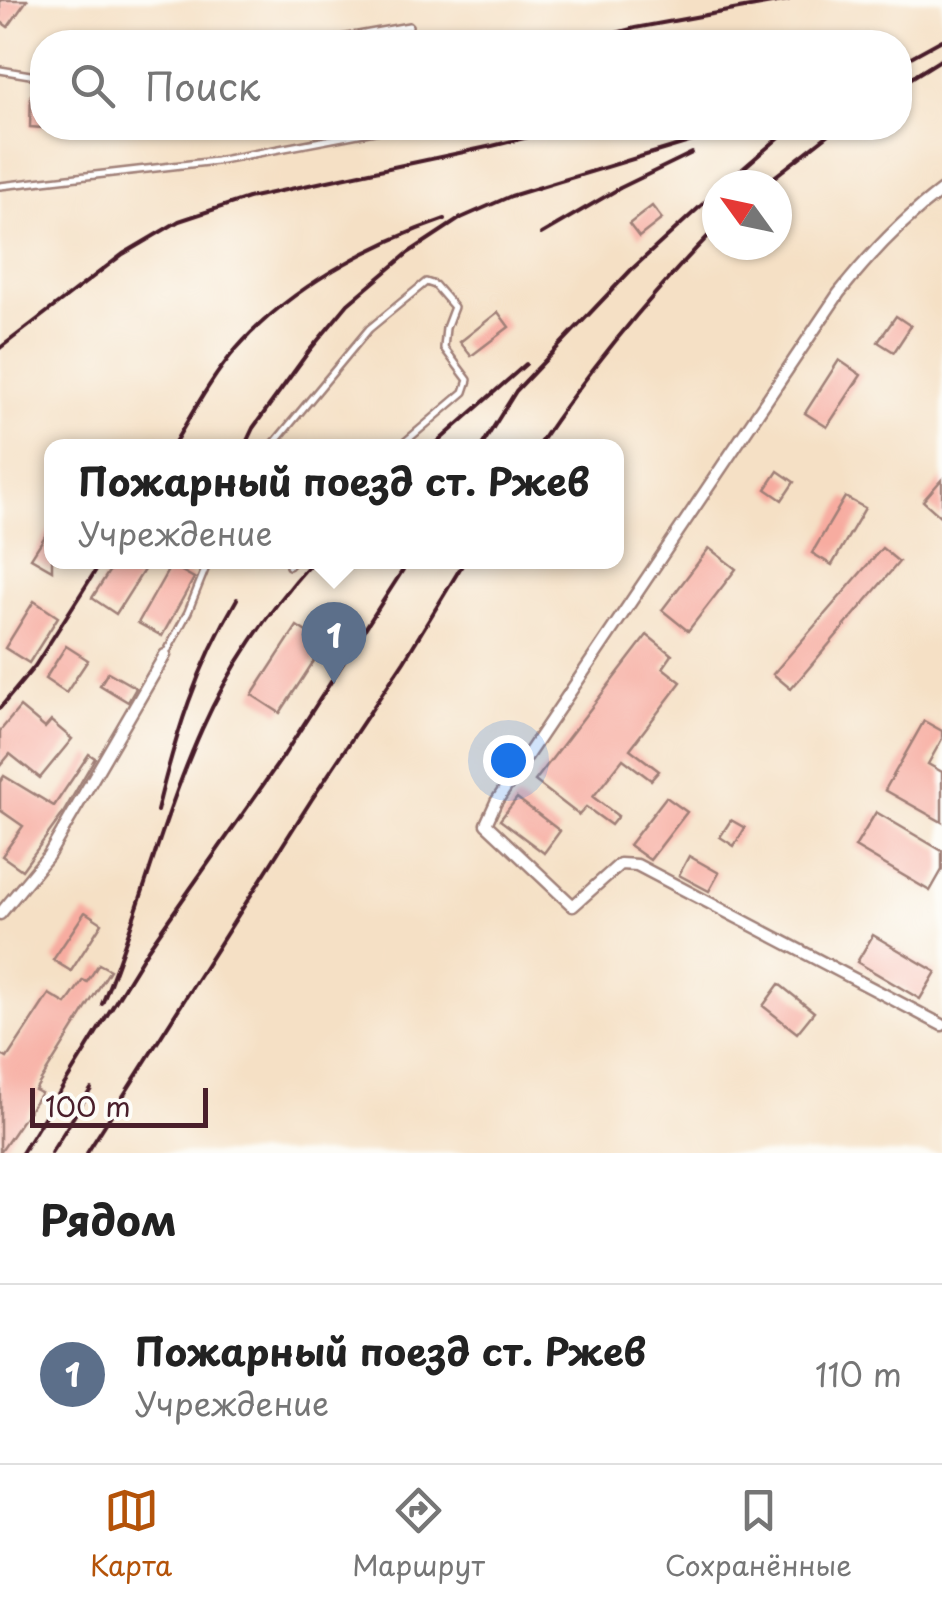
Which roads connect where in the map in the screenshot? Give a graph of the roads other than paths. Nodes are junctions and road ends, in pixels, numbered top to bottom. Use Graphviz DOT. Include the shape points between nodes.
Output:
graph roads {
  1 [pos="409,26"];
  2 [pos="387,30"];
  3 [pos="0,70"];
  4 [pos="30,74"];
  5 [pos="327,140"];
  6 [pos="0,186"];
  7 [pos="942,190"];
  8 [pos="277,439"];
  9 [pos="407,439"];
  10 [pos="205,569"];
  11 [pos="165,655"];
  12 [pos="0,914"];
  13 [pos="942,1025"];
  1 -- 2 [label="lane"];
  3 -- 4 [label="lane"];
  5 -- 6 [label="lane" via="216,161"];
  7 -- 13 [label="street" via="904,220 839,293 486,824 573,906 620,864 637,865"];
  8 -- 9 [label="lane" via="369,328 426,282 454,308 444,348 468,380 464,392"];
  10 -- 11 [label="lane"];
  11 -- 12 [label="street" via="48,856"];
}
